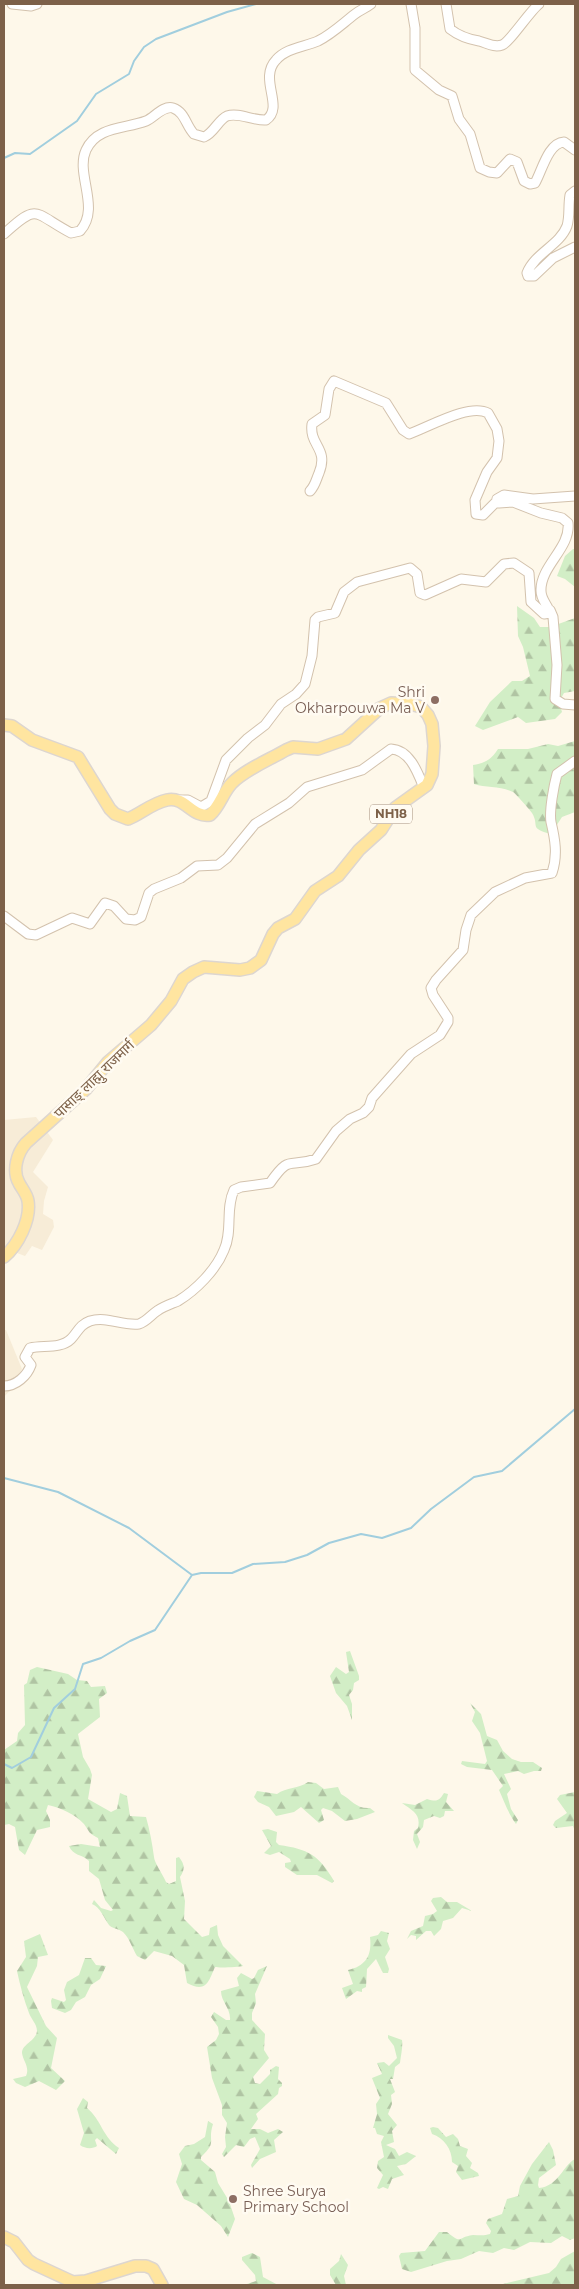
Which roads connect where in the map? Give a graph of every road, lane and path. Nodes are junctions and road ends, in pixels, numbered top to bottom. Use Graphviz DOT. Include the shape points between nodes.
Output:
graph roads {
  1 [pos="12,4"];
  2 [pos="37,4"];
  3 [pos="371,4"];
  4 [pos="411,4"];
  5 [pos="446,4"];
  6 [pos="539,4"];
  7 [pos="575,150"];
  8 [pos="575,192"];
  9 [pos="4,234"];
  10 [pos="575,247"];
  11 [pos="310,491"];
  12 [pos="575,496"];
  13 [pos="497,501"];
  14 [pos="550,610"];
  15 [pos="575,705"];
  16 [pos="4,725"];
  17 [pos="575,761"];
  18 [pos="424,788"];
  19 [pos="177,800"];
  20 [pos="4,916"];
  21 [pos="4,1257"];
  22 [pos="4,1386"];
  23 [pos="4,2237"];
  24 [pos="162,2285"];
  1 -- 2 [label="street"];
  3 -- 9 [label="street" via="316,42 293,49 276,59 268,77 274,109 269,118 225,117 214,131 204,137 194,134 182,114 167,108 146,121 106,131 87,149 83,162 88,212 80,231 71,233 32,212"];
  4 -- 7 [label="street" via="415,28 415,70 438,90 452,96 459,118 470,134 480,168 496,172 510,159 515,160 524,181 530,184 535,183 557,144 564,142"];
  5 -- 6 [label="street" via="450,29 464,38 501,46 508,42 525,17"];
  8 -- 10 [label="street" via="570,195 564,232 531,265 528,276 534,276 553,258"];
  11 -- 13 [label="street" via="322,464 322,454 311,434 312,424 325,415 329,389 334,381 386,403 409,434 460,412 477,410 488,413 497,429 497,458 475,500 476,514 483,515"];
  12 -- 13 [label="street" via="533,499 504,495"];
  13 -- 14 [label="street" via="512,502 562,518 568,523 568,536 542,585 542,599"];
  14 -- 15 [label="street" via="557,666 556,699 563,704"];
  14 -- 19 [label="street" via="544,614 531,602 529,573 514,563 504,564 486,582 461,579 425,595 420,593 417,574 410,568 357,582 344,592 335,613 315,620 312,656 305,684 226,760 211,801 201,806 188,800"];
  16 -- 19 [label="main road" via="12,726 32,740 78,757 110,809 121,818 128,819 169,799"];
  17 -- 22 [label="street" via="557,774 553,789 551,821 555,830 556,859 552,873 525,878 496,892 471,915 463,950 432,988 448,1018 440,1035 411,1054 372,1098 369,1107 336,1131 316,1159 285,1164 270,1183 234,1190 224,1251 201,1283 141,1323 91,1321 81,1324 70,1340 58,1345 30,1348 26,1356 30,1370 18,1383"];
  18 -- 19 [label="main road, NH18" via="431,780 433,769 432,724 420,707 391,703 380,708 346,739 318,748 293,747 240,777 230,785 210,815 200,816"];
  18 -- 20 [label="street" via="410,759 400,751 391,750 362,770 307,787 294,800 255,824 218,866 197,866 181,878 154,889 149,893 138,919 126,919 114,906 105,903 90,924 72,918 36,935 28,934"];
  18 -- 21 [label="main road, पासाङ् लाह्मु राजमार्ग / NH18" via="395,808 381,830 338,876 315,891 295,919 272,934 261,960 240,970 204,967 188,976 152,1025 108,1062 86,1089 26,1142 19,1153 16,1171 28,1199 27,1217 17,1242"];
  23 -- 24 [label="main road" via="14,2242 34,2264 73,2282 146,2266 153,2269"];
}
